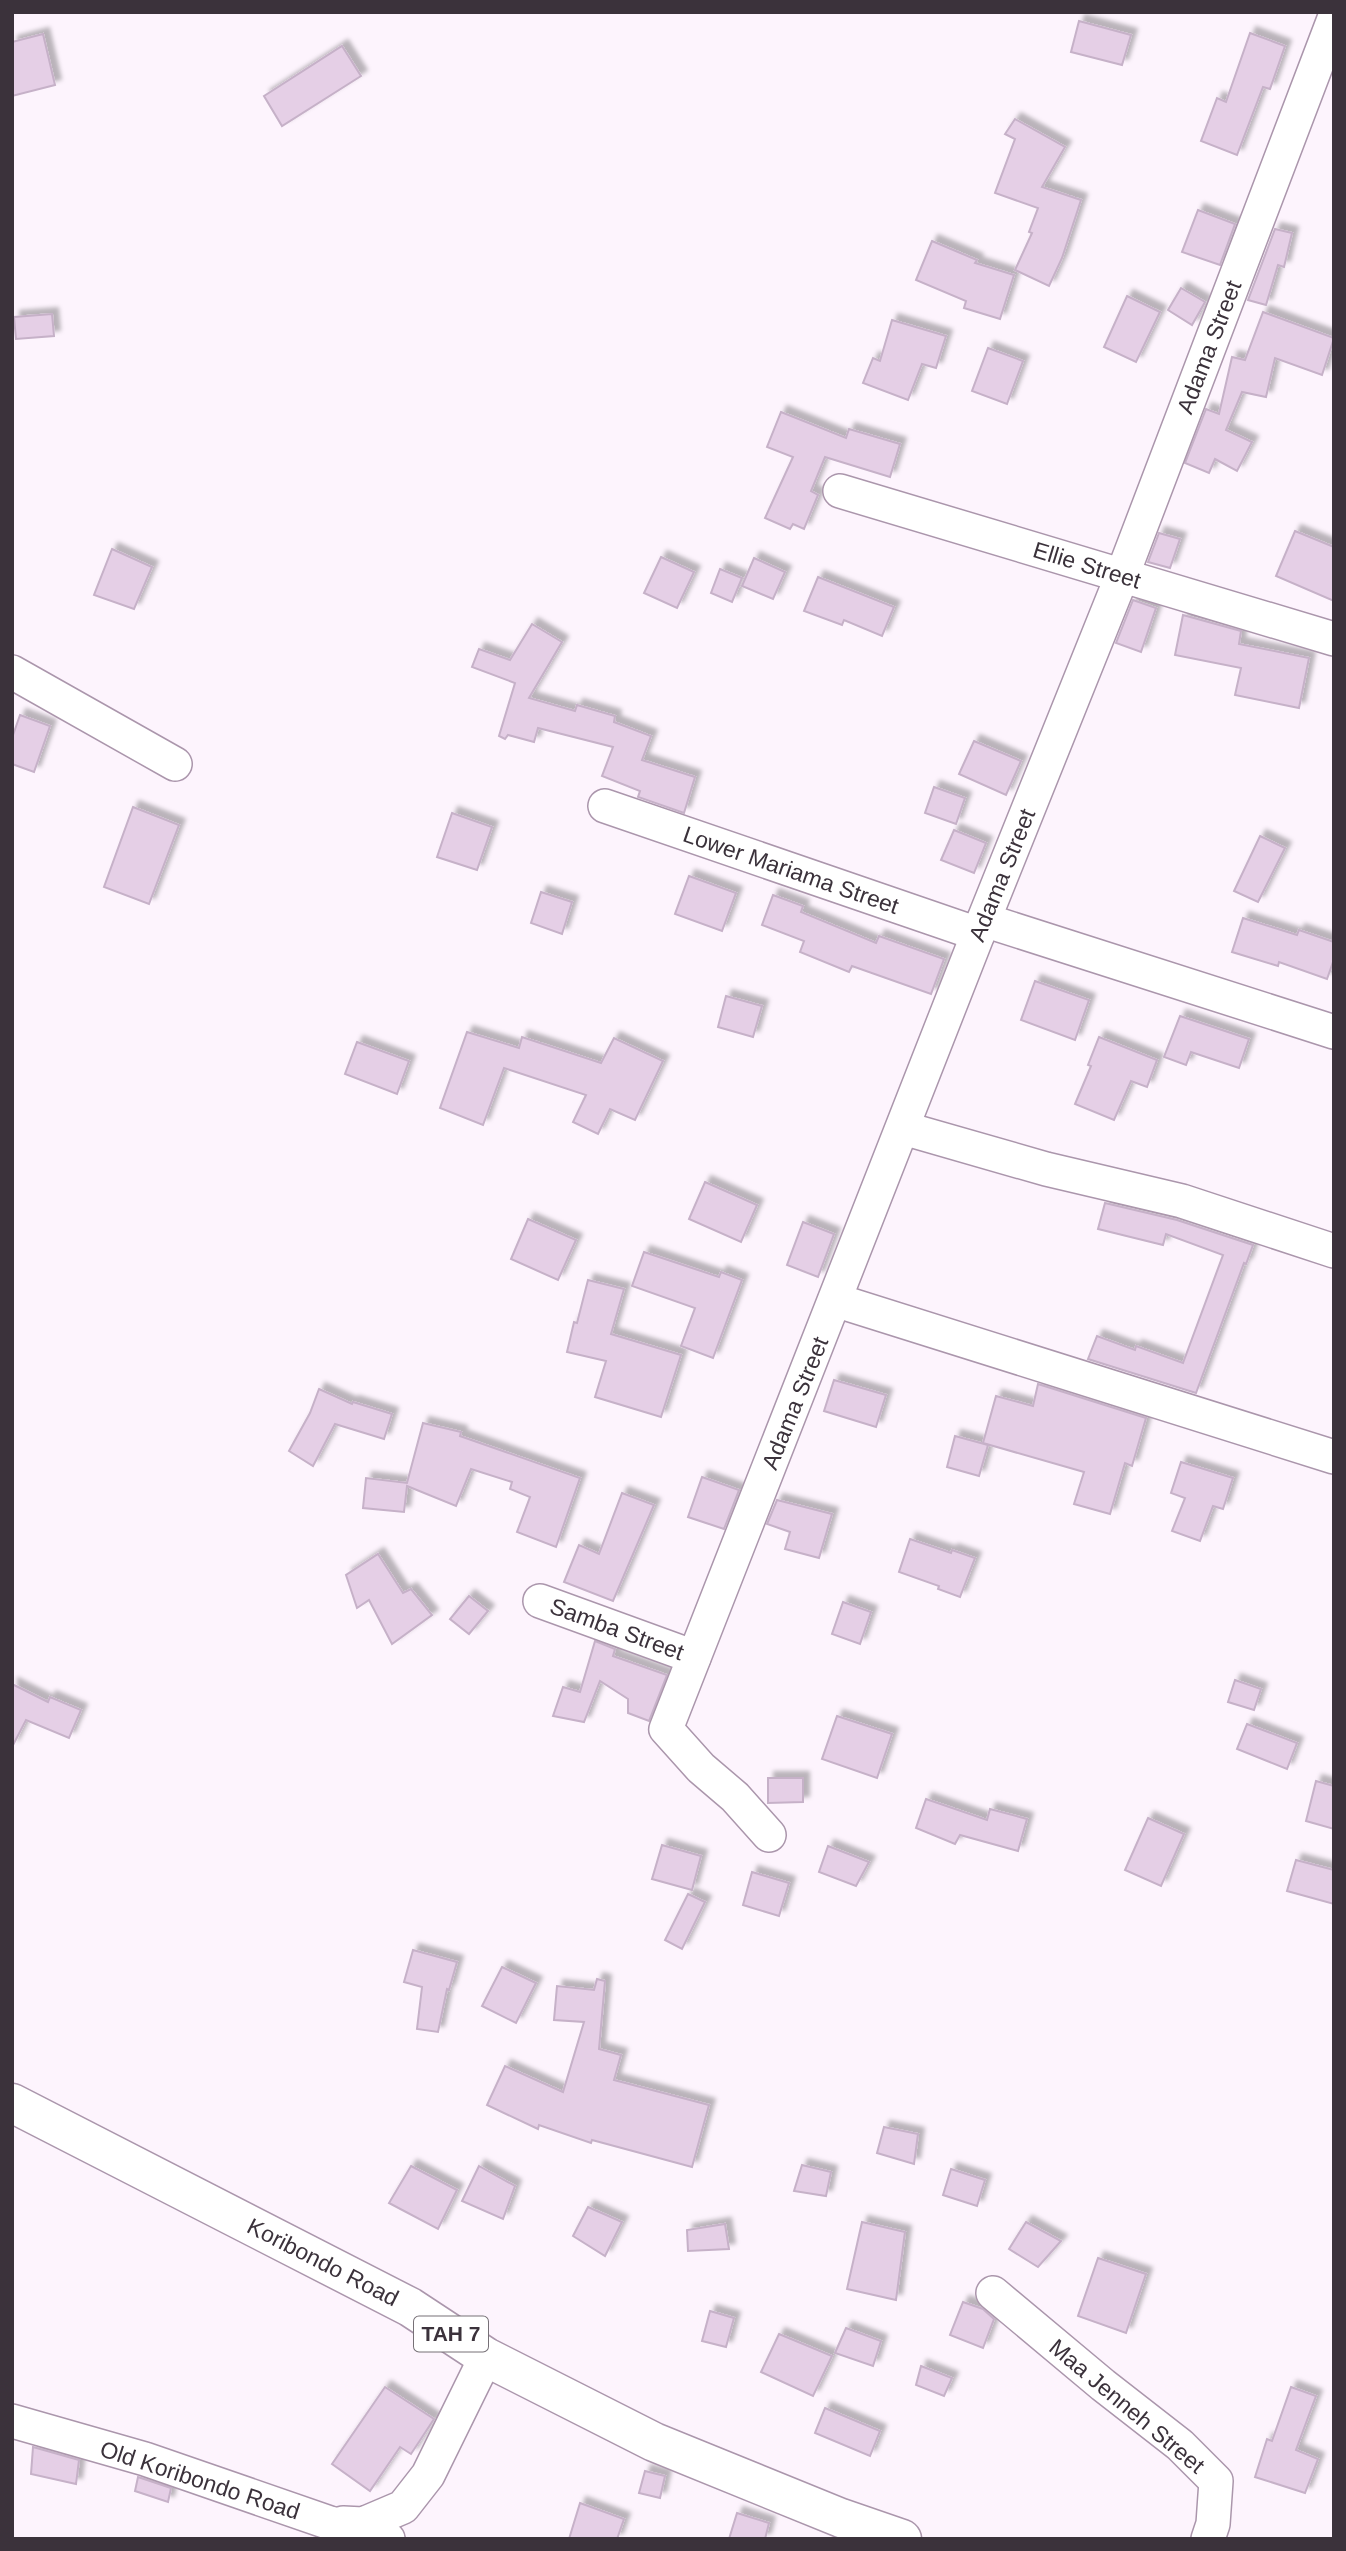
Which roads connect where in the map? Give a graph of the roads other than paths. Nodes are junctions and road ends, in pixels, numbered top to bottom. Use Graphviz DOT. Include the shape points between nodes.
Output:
graph roads {
  1 [pos="1334,19"];
  2 [pos="839,491"];
  3 [pos="1122,576"];
  4 [pos="1334,639"];
  5 [pos="12,672"];
  6 [pos="175,764"];
  7 [pos="605,806"];
  8 [pos="981,927"];
  9 [pos="1334,1032"];
  10 [pos="904,1128"];
  11 [pos="1334,1251"];
  12 [pos="835,1300"];
  13 [pos="1334,1457"];
  14 [pos="540,1601"];
  15 [pos="694,1657"];
  16 [pos="769,1835"];
  17 [pos="12,2103"];
  18 [pos="993,2293"];
  19 [pos="486,2357"];
  20 [pos="12,2421"];
  21 [pos="330,2523"];
  22 [pos="388,2539"];
  23 [pos="902,2539"];
  24 [pos="1208,2539"];
  1 -- 3 [label="street, Adama Street"];
  2 -- 3 [label="street, Ellie Street"];
  3 -- 4 [label="street, Ellie Street"];
  3 -- 8 [label="street, Adama Street"];
  5 -- 6 [label="street"];
  7 -- 8 [label="street, Lower Mariama Street"];
  8 -- 9 [label="street, Lower Mariama Street"];
  8 -- 10 [label="street, Adama Street"];
  10 -- 11 [label="street" via="1046,1169 1182,1201"];
  10 -- 12 [label="street, Adama Street"];
  12 -- 13 [label="street"];
  12 -- 15 [label="street, Adama Street"];
  14 -- 15 [label="street, Samba Street"];
  15 -- 16 [label="street, Adama Street" via="666,1729"];
  17 -- 19 [label="highway, Koribondo Road / TAH 7" via="410,2307"];
  18 -- 24 [label="street, Maa Jenneh Street" via="1180,2445 1216,2482"];
  19 -- 21 [label="street" via="428,2475 403,2507 363,2524"];
  19 -- 23 [label="highway, Koribondo Road / TAH 7" via="654,2442"];
  20 -- 21 [label="street, Old Koribondo Road" via="145,2459"];
  21 -- 22 [label="street, Old Koribondo Road"];
}
